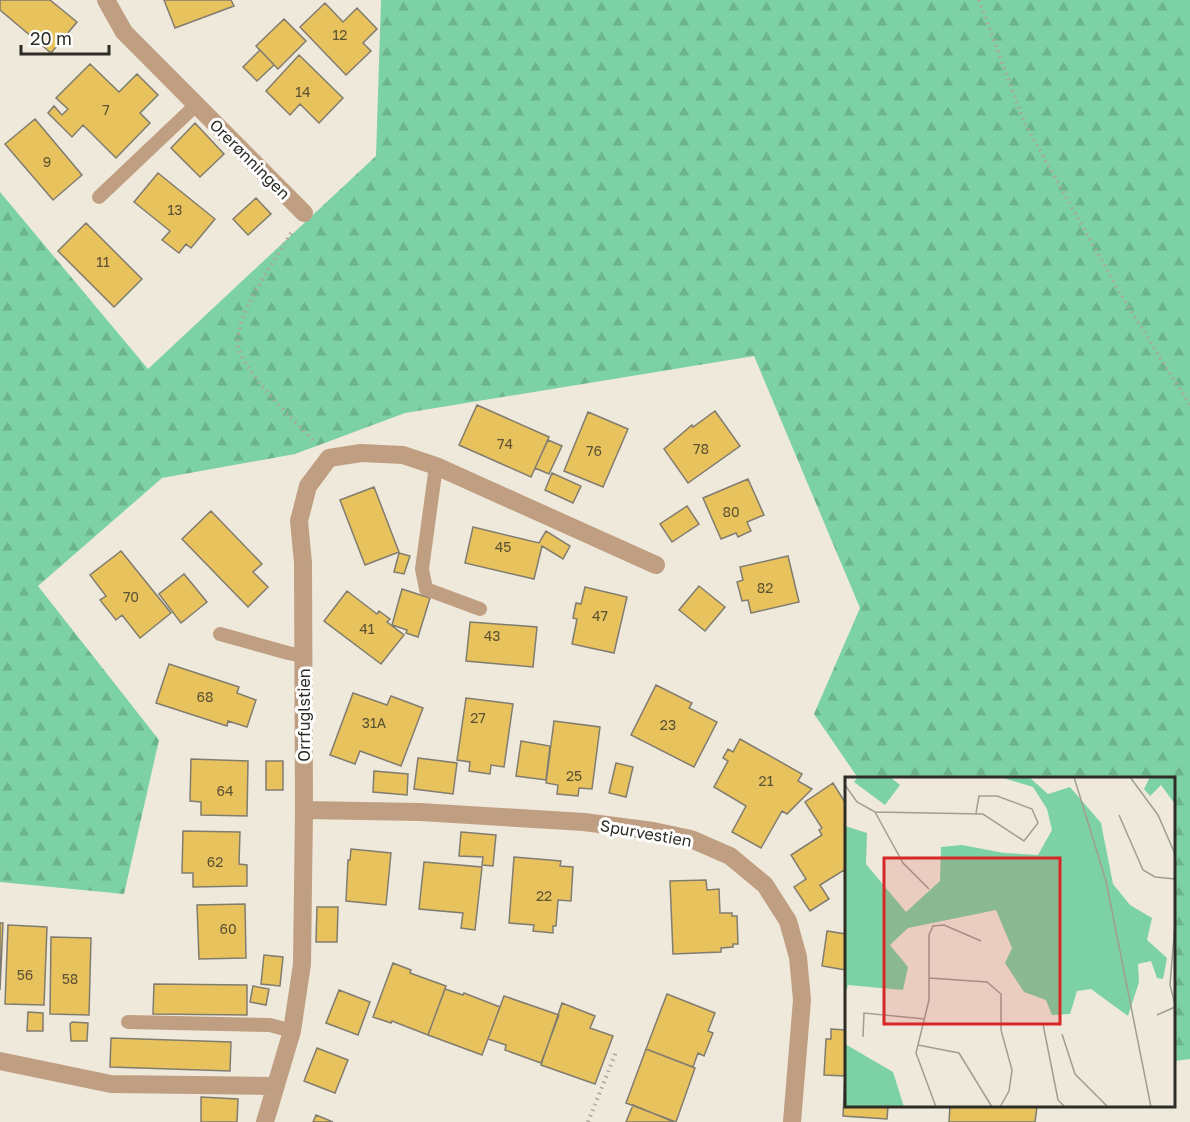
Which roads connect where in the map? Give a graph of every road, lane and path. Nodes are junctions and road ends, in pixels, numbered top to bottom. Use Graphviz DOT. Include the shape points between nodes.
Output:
graph roads {
  1 [pos="106,0"];
  2 [pos="979,0"];
  3 [pos="196,105"];
  4 [pos="99,197"];
  5 [pos="304,213"];
  6 [pos="1190,405"];
  7 [pos="329,458"];
  8 [pos="436,466"];
  9 [pos="656,564"];
  10 [pos="480,609"];
  11 [pos="220,634"];
  12 [pos="303,656"];
  13 [pos="304,810"];
  14 [pos="128,1022"];
  15 [pos="292,1031"];
  16 [pos="616,1052"];
  17 [pos="0,1061"];
  18 [pos="275,1086"];
  19 [pos="265,1122"];
  20 [pos="588,1122"];
  21 [pos="792,1122"];
  1 -- 3 [label="street, Orerønningen" via="124,32"];
  2 -- 6 [label="path" via="1024,122 1120,295"];
  3 -- 4 [label="lane, Orerønningen"];
  3 -- 5 [label="street, Orerønningen"];
  5 -- 7 [label="path" via="241,318 238,344 248,369"];
  7 -- 8 [label="street" via="361,453 403,455"];
  7 -- 12 [label="street, Orrfuglstien" via="308,486 299,521"];
  8 -- 9 [label="street"];
  8 -- 10 [label="lane" via="422,570 426,589"];
  11 -- 12 [label="lane"];
  12 -- 13 [label="street, Orrfuglstien"];
  13 -- 15 [label="street, Orrfuglstien" via="302,964"];
  13 -- 21 [label="street, Spurvestien" via="584,822 691,839 730,856 765,885 788,921 798,957 802,1000"];
  14 -- 15 [label="lane" via="270,1025"];
  15 -- 18 [label="street, Orrfuglstien"];
  16 -- 20 [label="path"];
  17 -- 18 [label="street" via="111,1084"];
  18 -- 19 [label="street, Orrfuglstien"];
}
